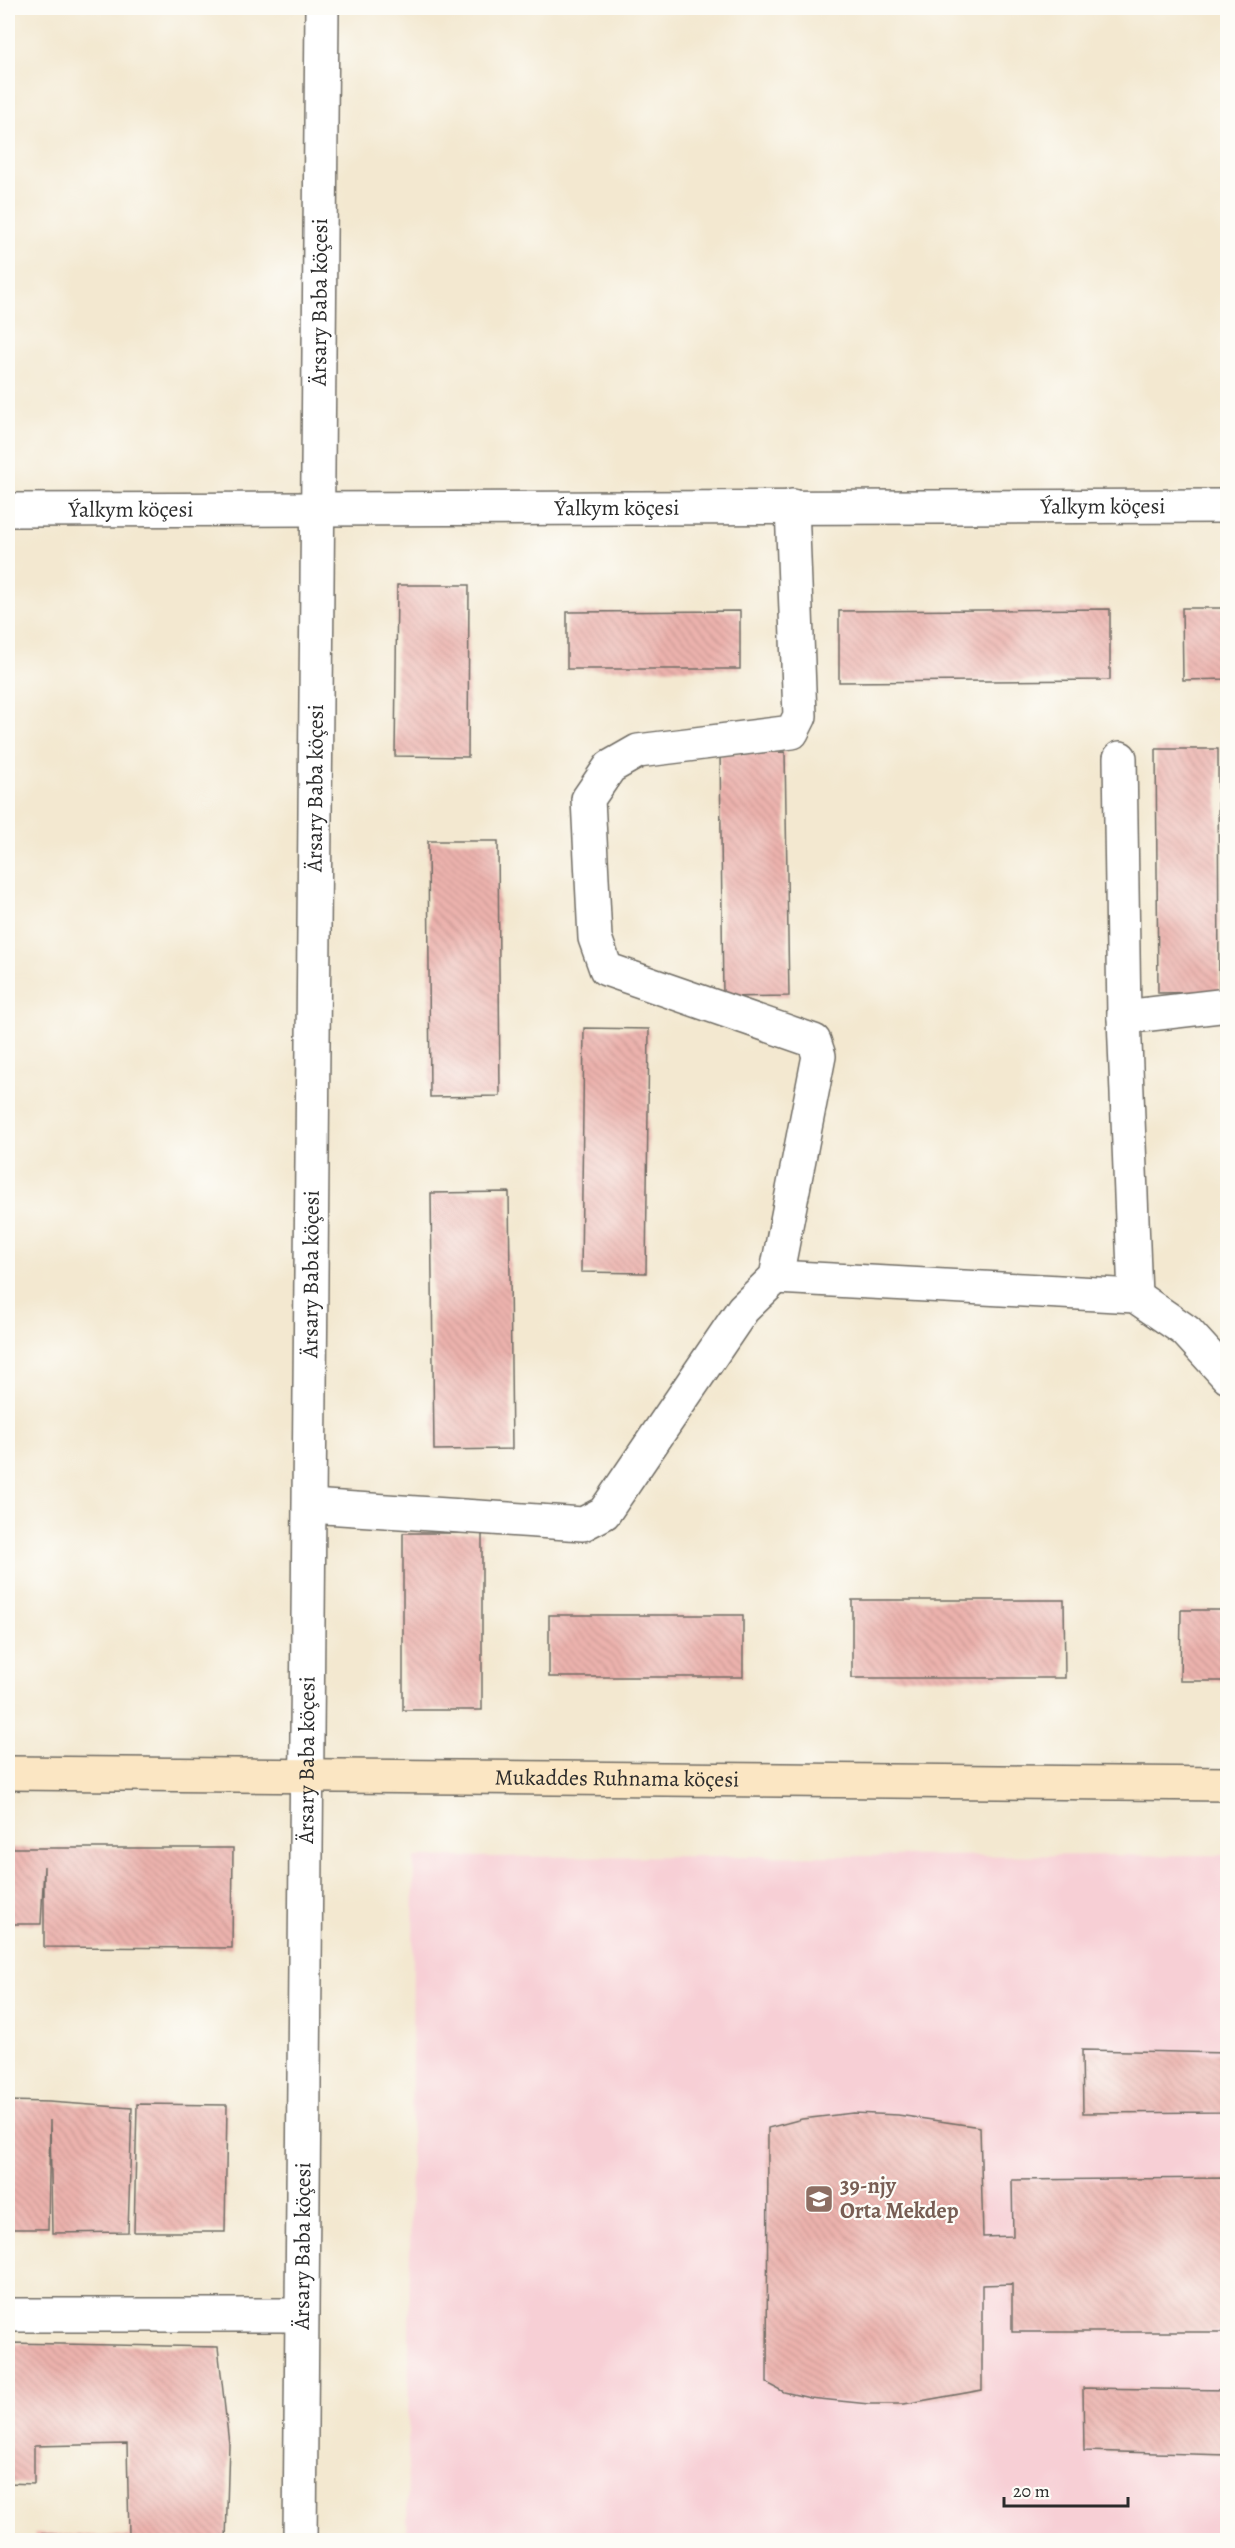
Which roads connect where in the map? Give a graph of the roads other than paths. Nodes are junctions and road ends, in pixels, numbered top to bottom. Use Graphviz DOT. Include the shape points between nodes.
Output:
graph roads {
  1 [pos="322,8"];
  2 [pos="792,506"];
  3 [pos="1227,506"];
  4 [pos="318,509"];
  5 [pos="8,510"];
  6 [pos="1120,758"];
  7 [pos="1227,1005"];
  8 [pos="1124,1017"];
  9 [pos="776,1276"];
  10 [pos="1136,1296"];
  11 [pos="1227,1377"];
  12 [pos="310,1506"];
  13 [pos="8,1773"];
  14 [pos="305,1776"];
  15 [pos="1227,1784"];
  16 [pos="8,2315"];
  17 [pos="302,2315"];
  18 [pos="300,2541"];
  1 -- 4 [label="street, Ärsary Baba köçesi"];
  2 -- 3 [label="street, Ýalkym köçesi"];
  2 -- 4 [label="street, Ýalkym köçesi"];
  2 -- 9 [label="street" via="800,716 792,732 638,751 610,767 588,799 595,938 606,969 814,1041 819,1056"];
  4 -- 5 [label="street, Ýalkym köçesi"];
  4 -- 12 [label="street, Ärsary Baba köçesi"];
  6 -- 8 [label="street"];
  7 -- 8 [label="street"];
  8 -- 10 [label="street"];
  9 -- 10 [label="street"];
  9 -- 12 [label="street" via="743,1309 604,1513 583,1524"];
  10 -- 11 [label="street" via="1186,1331"];
  12 -- 14 [label="street, Ärsary Baba köçesi"];
  13 -- 14 [label="street, Mukaddes Ruhnama köçesi"];
  14 -- 15 [label="street, Mukaddes Ruhnama köçesi"];
  14 -- 17 [label="street, Ärsary Baba köçesi"];
  16 -- 17 [label="street"];
  17 -- 18 [label="street, Ärsary Baba köçesi"];
}
